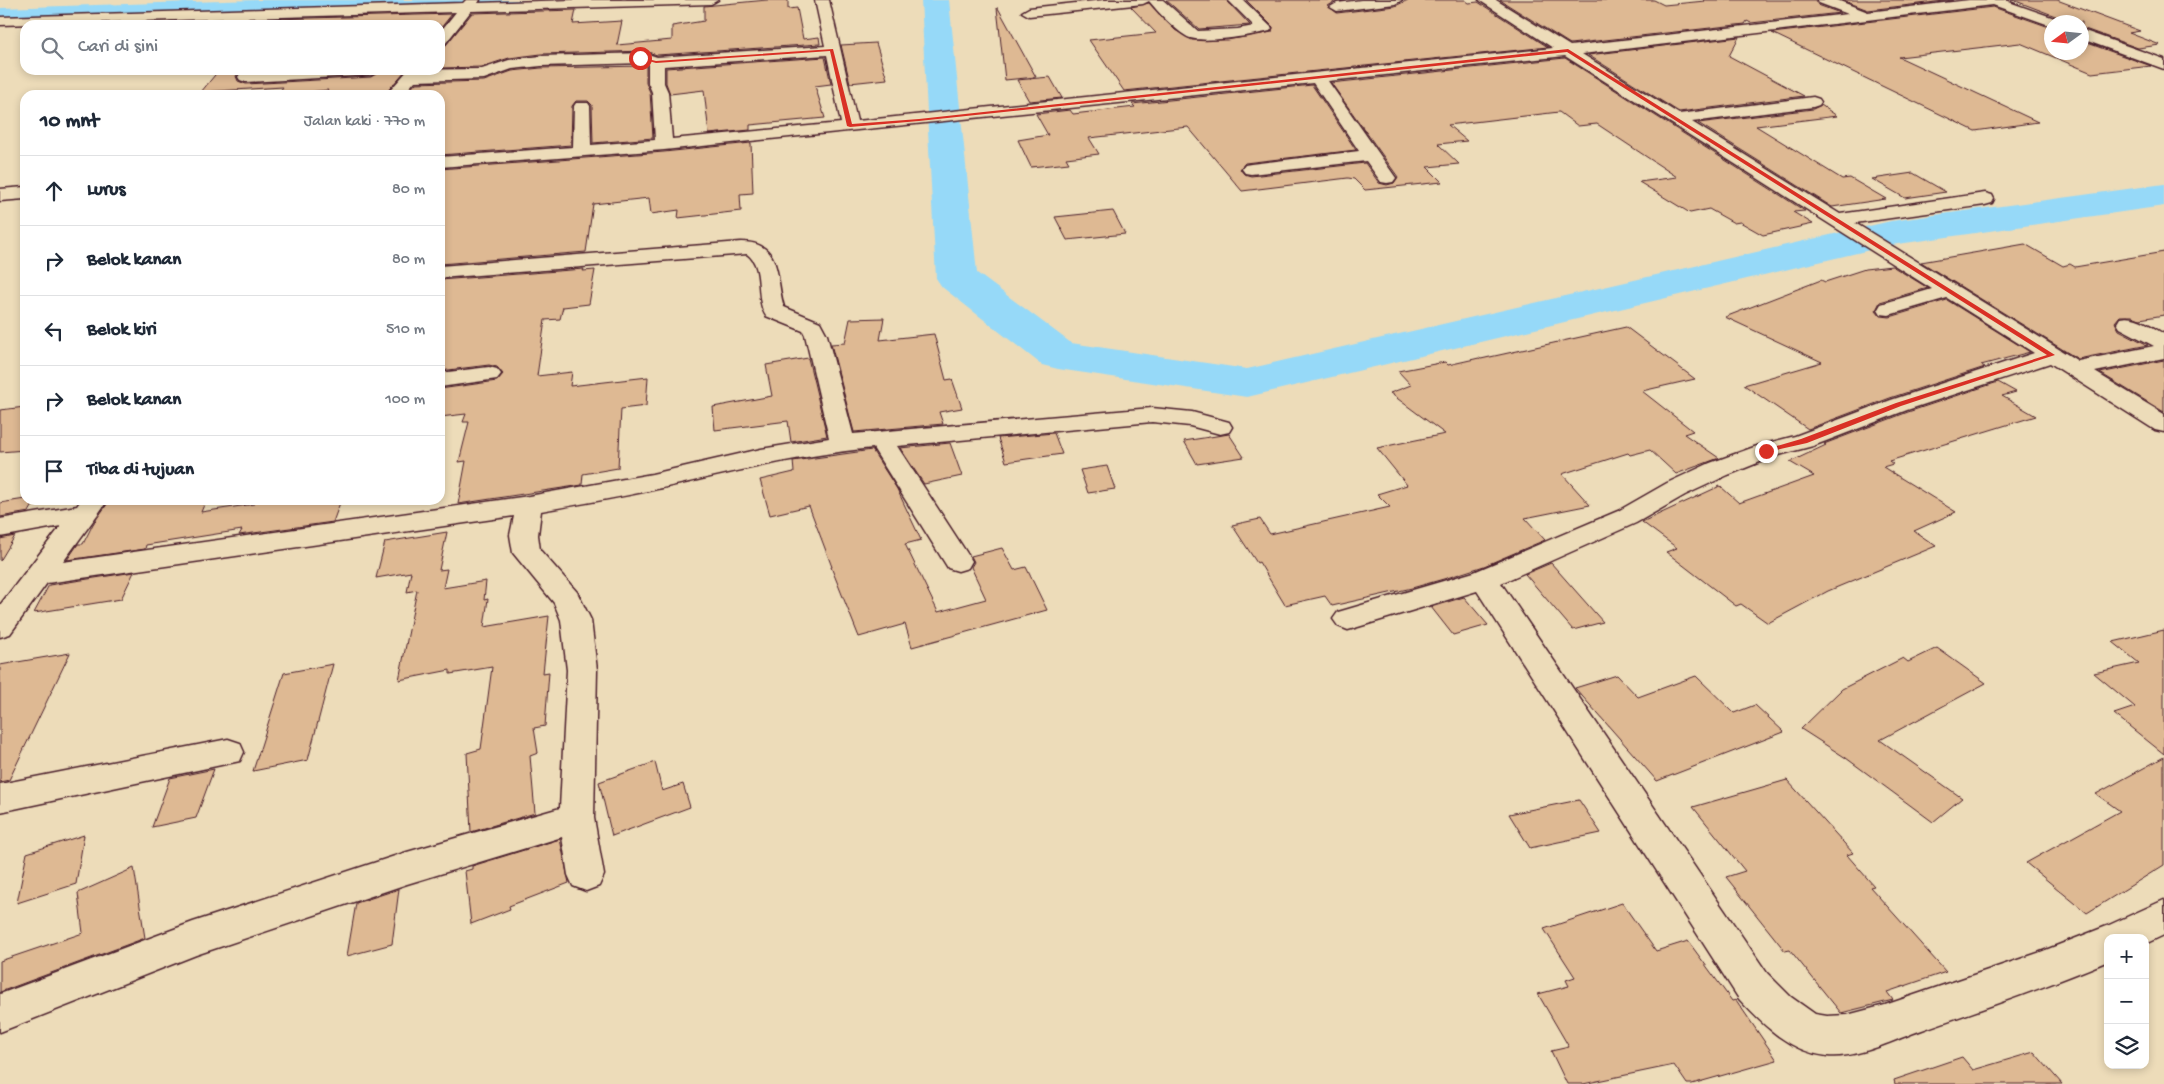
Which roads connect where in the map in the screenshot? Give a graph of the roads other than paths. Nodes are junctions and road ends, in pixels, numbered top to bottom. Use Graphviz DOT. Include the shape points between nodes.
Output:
graph roads {
  1 [pos="252,0"];
  2 [pos="711,0"];
  3 [pos="822,0"];
  4 [pos="1144,0"];
  5 [pos="1155,0"];
  6 [pos="1235,0"];
  7 [pos="1395,0"];
  8 [pos="1487,0"];
  9 [pos="1492,0"];
  10 [pos="1824,0"];
  11 [pos="1997,1"];
  12 [pos="469,5"];
  13 [pos="1337,7"];
  14 [pos="0,8"];
  15 [pos="1029,12"];
  16 [pos="1867,16"];
  17 [pos="2044,19"];
  18 [pos="20,20"];
  19 [pos="29,20"];
  20 [pos="0,21"];
  21 [pos="445,35"];
  22 [pos="2089,37"];
  23 [pos="832,50"];
  24 [pos="1568,50"];
  25 [pos="656,62"];
  26 [pos="2164,64"];
  27 [pos="445,73"];
  28 [pos="282,75"];
  29 [pos="411,75"];
  30 [pos="246,77"];
  31 [pos="1317,77"];
  32 [pos="398,90"];
  33 [pos="1813,102"];
  34 [pos="582,106"];
  35 [pos="1676,119"];
  36 [pos="850,126"];
  37 [pos="664,145"];
  38 [pos="582,151"];
  39 [pos="1370,154"];
  40 [pos="445,162"];
  41 [pos="1251,169"];
  42 [pos="1387,178"];
  43 [pos="20,193"];
  44 [pos="0,195"];
  45 [pos="1985,199"];
  46 [pos="1840,222"];
  47 [pos="445,272"];
  48 [pos="1948,291"];
  49 [pos="1889,309"];
  50 [pos="2128,323"];
  51 [pos="2164,343"];
  52 [pos="2164,350"];
  53 [pos="2052,355"];
  54 [pos="2075,370"];
  55 [pos="489,374"];
  56 [pos="445,379"];
  57 [pos="2164,425"];
  58 [pos="1220,427"];
  59 [pos="880,439"];
  60 [pos="843,443"];
  61 [pos="529,505"];
  62 [pos="90,507"];
  63 [pos="0,528"];
  64 [pos="958,562"];
  65 [pos="38,575"];
  66 [pos="1484,579"];
  67 [pos="1348,619"];
  68 [pos="0,626"];
  69 [pos="228,752"];
  70 [pos="0,798"];
  71 [pos="577,818"];
  72 [pos="586,875"];
  73 [pos="2164,917"];
  74 [pos="2128,934"];
  75 [pos="2104,945"];
  76 [pos="0,1013"];
  1 -- 14 [label="street"];
  2 -- 12 [label="street"];
  3 -- 23 [label="street"];
  4 -- 15 [label="street"];
  5 -- 6 [label="street" via="1196,36 1264,28"];
  7 -- 13 [label="street"];
  8 -- 9 [label="street"];
  8 -- 24 [label="street"];
  10 -- 16 [label="street"];
  11 -- 16 [label="street"];
  11 -- 17 [label="street"];
  12 -- 19 [label="street"];
  12 -- 21 [label="street"];
  16 -- 24 [label="street"];
  18 -- 20 [label="street"];
  22 -- 26 [label="street"];
  23 -- 25 [label="street"];
  23 -- 36 [label="street"];
  24 -- 31 [label="street"];
  24 -- 35 [label="street"];
  25 -- 27 [label="street" via="640,58 541,61 509,65 484,74"];
  25 -- 37 [label="street"];
  28 -- 30 [label="street"];
  29 -- 32 [label="street"];
  31 -- 36 [label="street"];
  31 -- 39 [label="street"];
  33 -- 35 [label="street"];
  34 -- 38 [label="street"];
  35 -- 46 [label="street"];
  36 -- 37 [label="street"];
  37 -- 38 [label="street"];
  38 -- 40 [label="street"];
  39 -- 41 [label="street"];
  39 -- 42 [label="street"];
  43 -- 44 [label="street"];
  45 -- 46 [label="street"];
  46 -- 48 [label="street"];
  47 -- 60 [label="street" via="753,249 761,255 767,270 774,311 812,327 816,334"];
  48 -- 49 [label="street"];
  48 -- 53 [label="street"];
  50 -- 51 [label="street"];
  52 -- 54 [label="street"];
  53 -- 54 [label="street"];
  53 -- 66 [label="street" via="1719,469 1627,517"];
  54 -- 57 [label="street"];
  55 -- 56 [label="street"];
  58 -- 59 [label="street" via="1192,419 1152,415"];
  59 -- 60 [label="street"];
  59 -- 64 [label="street"];
  60 -- 61 [label="street"];
  61 -- 65 [label="street"];
  61 -- 71 [label="street" via="524,535 527,553 567,599 576,620 582,670"];
  62 -- 63 [label="street"];
  62 -- 65 [label="street"];
  65 -- 68 [label="street"];
  66 -- 67 [label="street"];
  66 -- 75 [label="street" via="1753,986 1779,1014 1801,1028 1827,1036 1862,1031 2059,964"];
  69 -- 70 [label="street"];
  71 -- 72 [label="street"];
  71 -- 76 [label="street" via="407,868 203,936"];
  73 -- 74 [label="street"];
}
